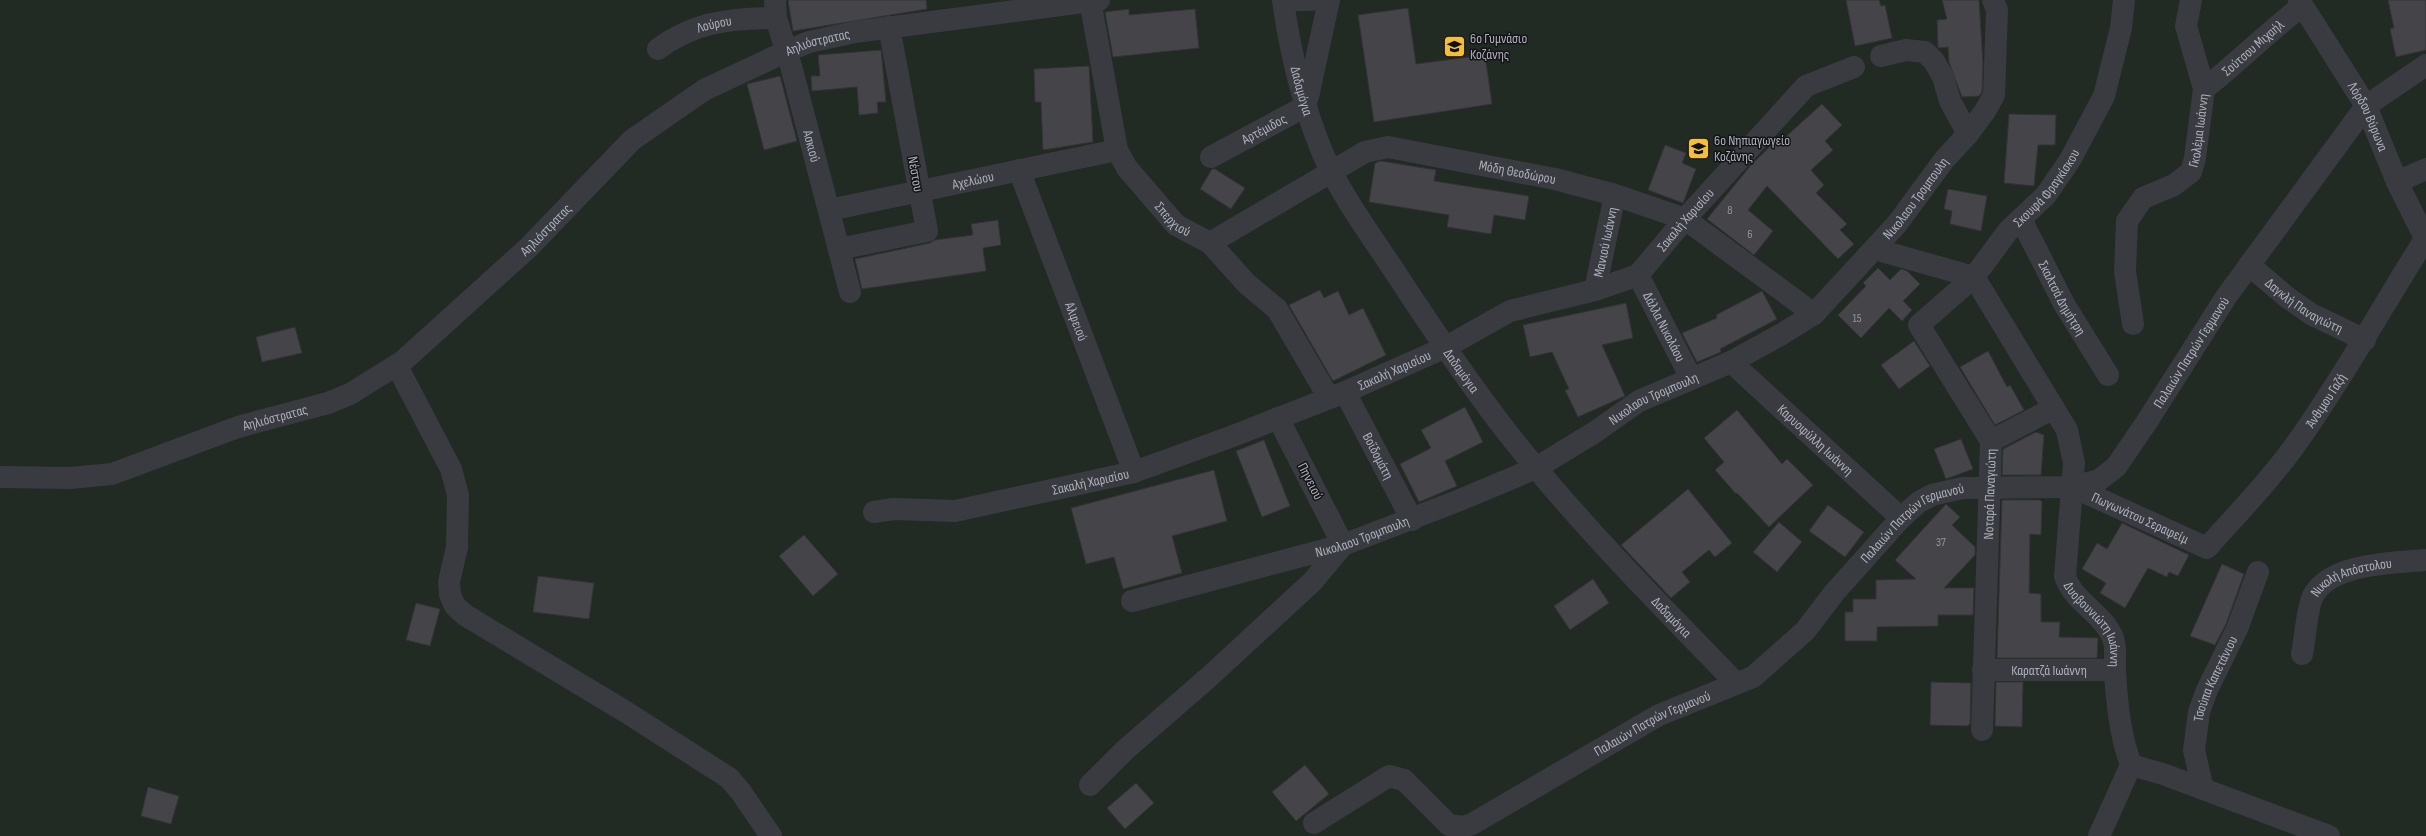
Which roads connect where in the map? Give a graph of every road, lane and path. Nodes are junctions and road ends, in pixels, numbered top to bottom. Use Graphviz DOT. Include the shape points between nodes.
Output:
graph roads {
  1 [pos="1093,0"];
  2 [pos="1283,0"];
  3 [pos="1297,0"];
  4 [pos="1311,0"];
  5 [pos="1329,0"];
  6 [pos="1993,0"];
  7 [pos="2124,0"];
  8 [pos="2191,0"];
  9 [pos="2301,3"];
  10 [pos="776,9"];
  11 [pos="889,27"];
  12 [pos="658,49"];
  13 [pos="787,51"];
  14 [pos="1881,56"];
  15 [pos="2426,65"];
  16 [pos="1854,67"];
  17 [pos="2204,89"];
  18 [pos="1306,106"];
  19 [pos="2366,106"];
  20 [pos="1968,134"];
  21 [pos="1117,150"];
  22 [pos="1211,157"];
  23 [pos="1019,170"];
  24 [pos="2426,170"];
  25 [pos="1332,172"];
  26 [pos="2397,182"];
  27 [pos="919,191"];
  28 [pos="1615,195"];
  29 [pos="829,210"];
  30 [pos="1685,219"];
  31 [pos="2021,219"];
  32 [pos="2424,231"];
  33 [pos="1210,243"];
  34 [pos="839,249"];
  35 [pos="1885,252"];
  36 [pos="2249,265"];
  37 [pos="1638,275"];
  38 [pos="1974,277"];
  39 [pos="1595,290"];
  40 [pos="850,292"];
  41 [pos="1814,314"];
  42 [pos="2133,324"];
  43 [pos="2365,340"];
  44 [pos="1446,346"];
  45 [pos="1731,362"];
  46 [pos="397,366"];
  47 [pos="2108,375"];
  48 [pos="1691,378"];
  49 [pos="1337,395"];
  50 [pos="2054,408"];
  51 [pos="1278,418"];
  52 [pos="1991,441"];
  53 [pos="1536,468"];
  54 [pos="1134,472"];
  55 [pos="0,477"];
  56 [pos="1989,486"];
  57 [pos="2073,487"];
  58 [pos="874,512"];
  59 [pos="1901,518"];
  60 [pos="1412,520"];
  61 [pos="1343,545"];
  62 [pos="2207,548"];
  63 [pos="2426,560"];
  64 [pos="2258,572"];
  65 [pos="1132,601"];
  66 [pos="2302,654"];
  67 [pos="1983,670"];
  68 [pos="2115,670"];
  69 [pos="1736,683"];
  70 [pos="1982,730"];
  71 [pos="2131,765"];
  72 [pos="1090,785"];
  73 [pos="2203,789"];
  74 [pos="1314,823"];
  75 [pos="771,836"];
  76 [pos="2099,836"];
  77 [pos="2329,836"];
  1 -- 11 [label="street, Αηλιόστρατας"];
  1 -- 21 [label="street, Σπερχιού"];
  2 -- 18 [label="street, Δαδαμόγια"];
  3 -- 4 [label="street"];
  5 -- 18 [label="street"];
  6 -- 20 [label="street, Νικολαου Τρομπουλη" via="1997,10 1994,95"];
  7 -- 31 [label="street, Σκουφά Φραγκίσκου" via="2122,28 2104,96 2084,136 2050,189"];
  8 -- 17 [label="street, Γκολέμα Ιωάννη" via="2186,26"];
  9 -- 17 [label="street, Σούτσου Μιχαήλ"];
  9 -- 19 [label="street, Λόρδου Βύρωνα"];
  10 -- 12 [label="street, Λούρου" via="688,30"];
  10 -- 13 [label="street, Ασκιού"];
  11 -- 13 [label="street, Αηλιόστρατας" via="834,36"];
  11 -- 27 [label="street, Νέστου"];
  13 -- 29 [label="street, Ασκιού"];
  13 -- 46 [label="street, Αηλιόστρατας" via="704,90 632,140 530,247"];
  14 -- 20 [label="street" via="1906,50 1925,52 1943,77 1950,101"];
  15 -- 19 [label="street, Παλαιών Πατρών Γερμανού"];
  16 -- 30 [label="street, Σακαλή Χαρισίου" via="1806,86"];
  17 -- 42 [label="street, Γκολέμα Ιωάννη" via="2191,172 2174,185 2143,198 2127,221 2125,272"];
  18 -- 22 [label="street, Αρτέμιδος"];
  18 -- 25 [label="street, Δαδαμόγια"];
  19 -- 26 [label="street, Λόρδου Βύρωνα"];
  19 -- 36 [label="street, Παλαιών Πατρών Γερμανού"];
  20 -- 41 [label="street, Νικολαου Τρομπουλη" via="1944,160 1897,224"];
  21 -- 23 [label="street, Αχελώου"];
  21 -- 33 [label="street, Σπερχιού" via="1126,168 1176,225"];
  23 -- 27 [label="street, Αχελώου"];
  23 -- 54 [label="street, Αλφειού"];
  24 -- 26 [label="street"];
  25 -- 28 [label="street, Μόδη Θεοδώρου" via="1365,152 1388,147 1547,177"];
  25 -- 33 [label="street, Μόδη Θεοδώρου"];
  25 -- 44 [label="street, Δαδαμόγια" via="1359,219"];
  26 -- 32 [label="street, Λόρδου Βύρωνα"];
  27 -- 29 [label="street, Αχελώου"];
  27 -- 34 [label="street, Νέστου" via="927,231"];
  28 -- 30 [label="street, Μόδη Θεοδώρου"];
  28 -- 39 [label="street, Μανιού Ιωάννη"];
  29 -- 34 [label="street, Ασκιού"];
  30 -- 37 [label="street, Σακαλή Χαρισίου"];
  30 -- 41 [label="street, Μόδη Θεοδώρου"];
  31 -- 38 [label="street, Σκουφά Φραγκίσκου" via="2008,231"];
  31 -- 47 [label="street, Σκαλτσά Δημήτρη" via="2064,304"];
  32 -- 43 [label="street, Άνθιμου Γαζή"];
  33 -- 49 [label="street, Σπερχιού" via="1247,284 1277,309"];
  34 -- 40 [label="street, Ασκιού"];
  35 -- 38 [label="street"];
  36 -- 43 [label="street, Δαγκλή Παναγιώτη" via="2288,298 2312,314"];
  36 -- 57 [label="street, Παλαιών Πατρών Γερμανού" via="2116,467 2099,480"];
  37 -- 39 [label="street, Σακαλή Χαρισίου"];
  37 -- 48 [label="street, Δάλλα Νικολάου"];
  38 -- 50 [label="street, Δυοβουνιώτη Ιωάννη"];
  38 -- 52 [label="street, Νοταρά Παναγιώτη" via="1919,325"];
  39 -- 44 [label="street, Σακαλή Χαρισίου" via="1510,311"];
  41 -- 45 [label="street, Νικολαου Τρομπουλη"];
  43 -- 62 [label="street, Άνθιμου Γαζή" via="2282,462"];
  44 -- 49 [label="street, Σακαλή Χαρισίου"];
  44 -- 53 [label="street, Δαδαμόγια" via="1470,382"];
  45 -- 48 [label="street, Νικολαου Τρομπουλη"];
  45 -- 59 [label="street, Καρυοφύλλη Ιωάννη"];
  46 -- 55 [label="street, Αηλιόστρατας" via="350,394 328,403 238,427 112,474 70,478"];
  46 -- 75 [label="street" via="451,469 458,495 457,546 449,582 450,595 455,606 465,615 626,712 729,778"];
  48 -- 53 [label="street, Νικολαου Τρομπουλη" via="1639,401"];
  49 -- 51 [label="street, Σακαλή Χαρισίου"];
  49 -- 60 [label="street, Βοϊδομάτη"];
  50 -- 52 [label="street"];
  50 -- 57 [label="street, Δυοβουνιώτη Ιωάννη" via="2066,430 2074,463"];
  51 -- 54 [label="street, Σακαλή Χαρισίου"];
  51 -- 61 [label="street, Πηνειού"];
  52 -- 56 [label="street, Νοταρά Παναγιώτη"];
  53 -- 60 [label="street, Νικολαου Τρομπουλη"];
  53 -- 69 [label="street, Δαδαμόγια" via="1621,564"];
  54 -- 58 [label="street, Σακαλή Χαρισίου" via="955,511 914,508"];
  56 -- 57 [label="street, Παλαιών Πατρών Γερμανού"];
  56 -- 59 [label="street, Παλαιών Πατρών Γερμανού" via="1962,488 1932,495 1919,502"];
  56 -- 67 [label="street, Νοταρά Παναγιώτη"];
  57 -- 62 [label="street, Πωγωνάτου Σεραφείμ"];
  57 -- 68 [label="street, Δυοβουνιώτη Ιωάννη" via="2065,576 2070,589 2110,632 2114,640"];
  59 -- 69 [label="street, Παλαιών Πατρών Γερμανού" via="1834,593 1804,632 1753,678"];
  60 -- 61 [label="street, Νικολαου Τρομπουλη"];
  61 -- 65 [label="street, Νικολαου Τρομπουλη"];
  61 -- 72 [label="street" via="1312,582 1125,750"];
  63 -- 66 [label="street, Νικολή Απόστολου" via="2367,565 2339,574 2323,584 2312,597"];
  64 -- 73 [label="street, Τσούπα Καπετάνιου" via="2238,629 2207,690 2199,712 2194,750"];
  67 -- 68 [label="street, Καρατζά Ιωάννη"];
  67 -- 70 [label="street, Νοταρά Παναγιώτη"];
  68 -- 71 [label="street, Δυοβουνιώτη Ιωάννη" via="2122,735"];
  69 -- 74 [label="street, Παλαιών Πατρών Γερμανού" via="1659,715 1464,827 1455,827 1443,821 1404,780 1396,776 1389,776"];
  71 -- 73 [label="street"];
  71 -- 76 [label="street"];
  73 -- 77 [label="street"];
}
